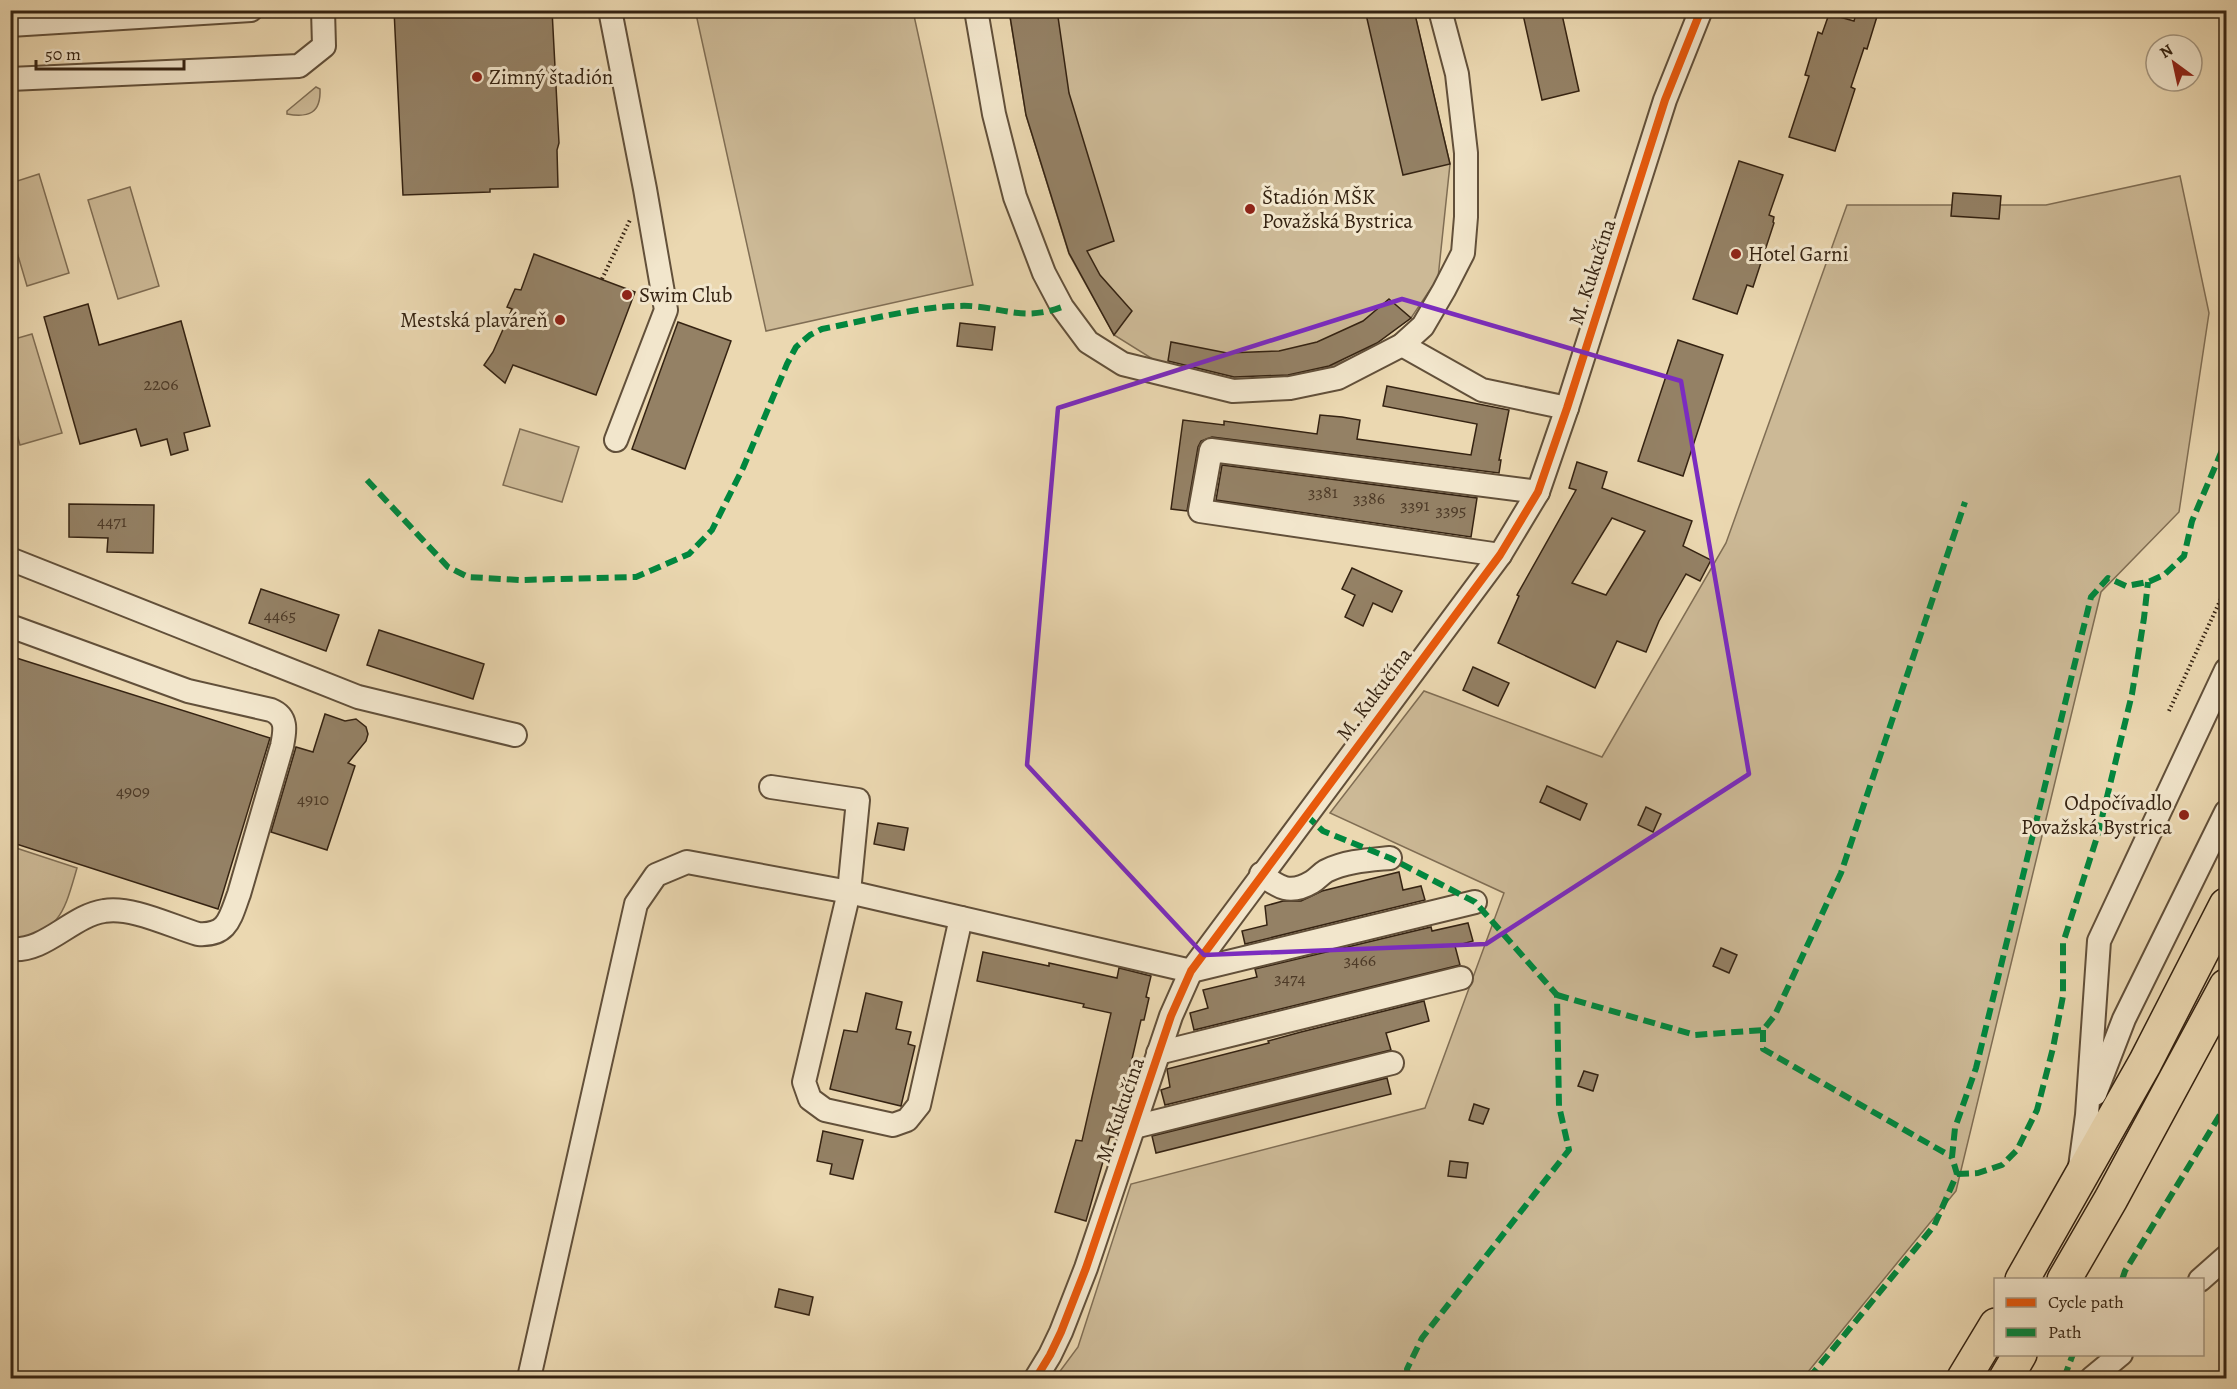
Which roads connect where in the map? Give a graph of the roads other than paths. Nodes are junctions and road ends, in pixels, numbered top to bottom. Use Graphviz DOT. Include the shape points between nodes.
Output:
graph roads {
  1 [pos="250,10"];
  2 [pos="323,10"];
  3 [pos="610,10"];
  4 [pos="976,10"];
  5 [pos="1440,10"];
  6 [pos="1693,13"];
  7 [pos="10,25"];
  8 [pos="10,79"];
  9 [pos="1402,345"];
  10 [pos="1567,408"];
  11 [pos="616,440"];
  12 [pos="1538,492"];
  13 [pos="1500,555"];
  14 [pos="10,559"];
  15 [pos="10,626"];
  16 [pos="2226,670"];
  17 [pos="515,735"];
  18 [pos="771,787"];
  19 [pos="2226,812"];
  20 [pos="1390,858"];
  21 [pos="1262,874"];
  22 [pos="849,892"];
  23 [pos="1475,903"];
  24 [pos="2226,905"];
  25 [pos="961,918"];
  26 [pos="10,949"];
  27 [pos="1191,971"];
  28 [pos="1461,978"];
  29 [pos="2226,986"];
  30 [pos="1158,1053"];
  31 [pos="1392,1063"];
  32 [pos="2087,1115"];
  33 [pos="1134,1127"];
  34 [pos="2079,1181"];
  35 [pos="2226,1257"];
  36 [pos="2023,1278"];
  37 [pos="2065,1278"];
  38 [pos="2202,1278"];
  39 [pos="1994,1326"];
  40 [pos="2019,1356"];
  41 [pos="2119,1356"];
  42 [pos="529,1378"];
  43 [pos="1036,1378"];
  44 [pos="1964,1378"];
  45 [pos="2006,1378"];
  46 [pos="2092,1378"];
  1 -- 7 [label="street"];
  2 -- 8 [label="street" via="324,46 299,66"];
  3 -- 11 [label="street" via="666,310"];
  4 -- 9 [label="street" via="994,114 1015,197 1044,273 1062,307 1088,342 1123,364 1233,391 1290,388 1338,378"];
  5 -- 9 [label="street" via="1457,74 1466,153 1463,253 1423,326"];
  6 -- 10 [label="street, M. Kukučína"];
  9 -- 10 [label="street" via="1482,390"];
  10 -- 12 [label="street, M. Kukučína"];
  12 -- 13 [label="street, M. Kukučína"];
  12 -- 13 [label="street" via="1211,450 1200,511"];
  13 -- 21 [label="street, M. Kukučína"];
  14 -- 17 [label="street" via="358,697"];
  15 -- 26 [label="street" via="188,691 271,710 285,726 239,894 231,918 222,929 209,935 198,934 122,911 103,911 31,946"];
  16 -- 32 [label="street" via="2100,941"];
  18 -- 22 [label="street" via="858,800"];
  19 -- 32 [label="street" via="2124,1019"];
  20 -- 21 [label="street" via="1358,861 1326,871 1311,883 1293,889 1279,888"];
  21 -- 27 [label="street, M. Kukučína"];
  22 -- 25 [label="street"];
  22 -- 25 [label="street" via="804,1082 810,1099 825,1110 894,1125 907,1120 919,1105"];
  22 -- 42 [label="street" via="687,862 656,875 636,904"];
  23 -- 27 [label="street"];
  24 -- 34 [label="highway"];
  25 -- 27 [label="street"];
  27 -- 30 [label="street, M. Kukučína"];
  28 -- 30 [label="street"];
  29 -- 37 [label="highway"];
  30 -- 33 [label="street, M. Kukučína"];
  31 -- 33 [label="street"];
  32 -- 34 [label="street"];
  33 -- 43 [label="street, M. Kukučína" via="1086,1268 1061,1332"];
  34 -- 36 [label="highway"];
  35 -- 38 [label="street"];
  39 -- 44 [label="highway"];
  40 -- 45 [label="highway"];
  41 -- 46 [label="street"];
}
